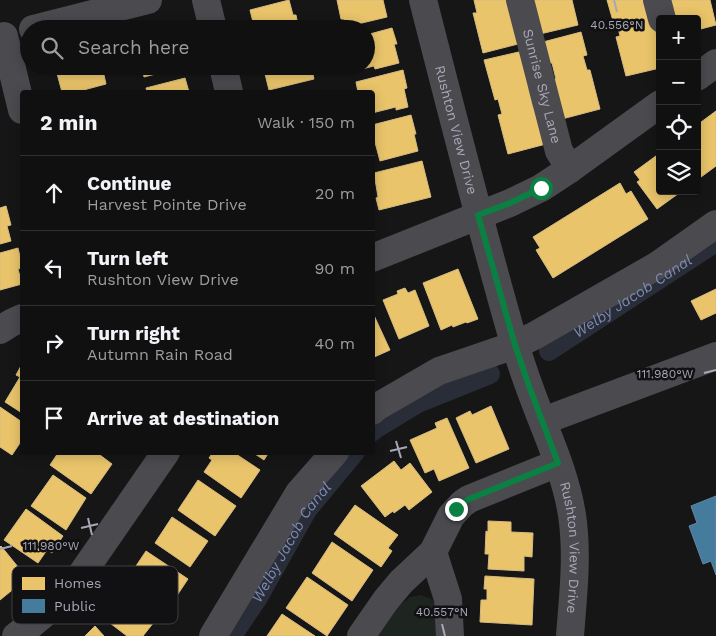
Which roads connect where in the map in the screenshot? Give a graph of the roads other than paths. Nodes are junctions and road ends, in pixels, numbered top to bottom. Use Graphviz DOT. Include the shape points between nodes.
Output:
graph roads {
  1 [pos="148,0"];
  2 [pos="206,0"];
  3 [pos="422,0"];
  4 [pos="520,0"];
  5 [pos="657,0"];
  6 [pos="661,15"];
  7 [pos="69,20"];
  8 [pos="211,20"];
  9 [pos="11,34"];
  10 [pos="716,63"];
  11 [pos="701,74"];
  12 [pos="224,75"];
  13 [pos="228,90"];
  14 [pos="20,96"];
  15 [pos="659,105"];
  16 [pos="570,168"];
  17 [pos="478,215"];
  18 [pos="716,224"];
  19 [pos="375,257"];
  20 [pos="20,319"];
  21 [pos="0,330"];
  22 [pos="515,345"];
  23 [pos="716,356"];
  24 [pos="375,408"];
  25 [pos="543,421"];
  26 [pos="160,455"];
  27 [pos="332,455"];
  28 [pos="558,463"];
  29 [pos="433,552"];
  30 [pos="88,566"];
  31 [pos="32,624"];
  32 [pos="16,636"];
  33 [pos="213,636"];
  34 [pos="361,636"];
  35 [pos="450,636"];
  36 [pos="570,636"];
  1 -- 7 [label="street"];
  2 -- 8 [label="street"];
  3 -- 17 [label="street, Rushton View Drive"];
  4 -- 16 [label="street, Sunrise Sky Lane" via="559,151"];
  5 -- 6 [label="street"];
  9 -- 14 [label="street"];
  10 -- 11 [label="street"];
  12 -- 13 [label="street"];
  15 -- 16 [label="street"];
  16 -- 17 [label="street" via="534,192"];
  17 -- 19 [label="street"];
  17 -- 22 [label="street, Rushton View Drive"];
  18 -- 22 [label="street" via="658,266"];
  20 -- 21 [label="street"];
  22 -- 24 [label="street" via="439,371"];
  22 -- 25 [label="street, Rushton View Drive"];
  23 -- 25 [label="street"];
  25 -- 28 [label="street, Rushton View Drive"];
  26 -- 30 [label="street"];
  27 -- 33 [label="street" via="299,493"];
  28 -- 29 [label="street" via="469,499 451,516"];
  28 -- 36 [label="street, Rushton View Drive" via="567,490 574,542"];
  29 -- 34 [label="street" via="401,582"];
  29 -- 35 [label="street" via="448,599"];
  31 -- 32 [label="street"];
}
